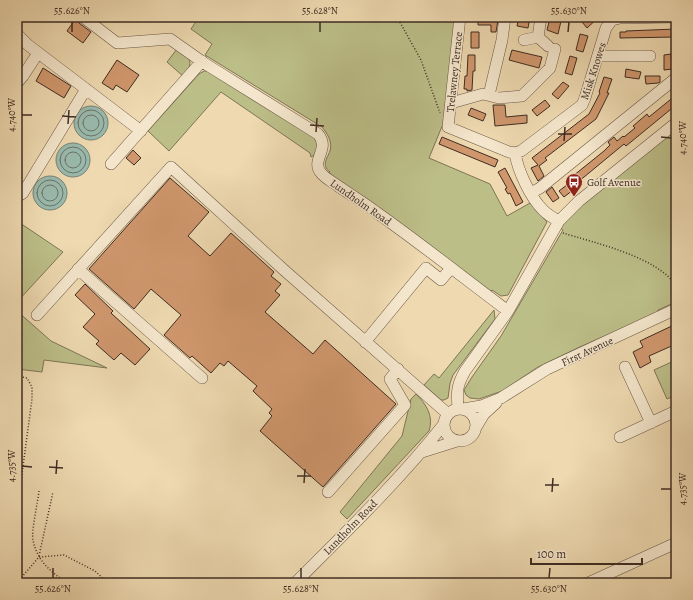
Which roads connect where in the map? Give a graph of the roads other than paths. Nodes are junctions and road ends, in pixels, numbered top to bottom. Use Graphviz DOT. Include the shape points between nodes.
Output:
graph roads {
  1 [pos="83,17"];
  2 [pos="460,17"];
  3 [pos="505,17"];
  4 [pos="541,17"];
  5 [pos="676,17"];
  6 [pos="617,18"];
  7 [pos="17,34"];
  8 [pos="538,37"];
  9 [pos="524,40"];
  10 [pos="38,53"];
  11 [pos="598,56"];
  12 [pos="650,56"];
  13 [pos="202,61"];
  14 [pos="676,78"];
  15 [pos="17,83"];
  16 [pos="86,88"];
  17 [pos="489,95"];
  18 [pos="451,103"];
  19 [pos="676,123"];
  20 [pos="141,131"];
  21 [pos="515,153"];
  22 [pos="112,164"];
  23 [pos="531,193"];
  24 [pos="17,197"];
  25 [pos="556,226"];
  26 [pos="451,268"];
  27 [pos="78,269"];
  28 [pos="676,309"];
  29 [pos="508,311"];
  30 [pos="37,315"];
  31 [pos="365,342"];
  32 [pos="626,366"];
  33 [pos="398,369"];
  34 [pos="202,378"];
  35 [pos="501,398"];
  36 [pos="456,411"];
  37 [pos="676,411"];
  38 [pos="651,423"];
  39 [pos="444,424"];
  40 [pos="475,429"];
  41 [pos="620,438"];
  42 [pos="458,441"];
  43 [pos="420,453"];
  44 [pos="328,492"];
  45 [pos="676,543"];
  46 [pos="295,583"];
  47 [pos="588,583"];
  1 -- 13 [label="street, Lundholm Road" via="117,43 170,39"];
  2 -- 18 [label="street, Trelawney Terrace"];
  3 -- 17 [label="street"];
  4 -- 8 [label="street"];
  5 -- 6 [label="street, Misk Knowes"];
  6 -- 11 [label="street, Misk Knowes" via="606,28"];
  7 -- 10 [label="street"];
  8 -- 9 [label="street"];
  8 -- 17 [label="street" via="552,48 550,68 522,96 499,98"];
  10 -- 15 [label="street"];
  10 -- 16 [label="street"];
  11 -- 12 [label="street"];
  11 -- 21 [label="street, Misk Knowes" via="582,105"];
  13 -- 20 [label="street"];
  13 -- 26 [label="street, Lundholm Road" via="318,134 323,146 318,160 321,173"];
  14 -- 23 [label="street"];
  16 -- 20 [label="street"];
  16 -- 24 [label="street" via="22,193"];
  17 -- 18 [label="street" via="483,94"];
  18 -- 21 [label="street, Trelawney Terrace" via="448,127"];
  19 -- 25 [label="street, Lundholm Road" via="579,201"];
  20 -- 22 [label="street"];
  21 -- 23 [label="street"];
  23 -- 25 [label="street"];
  25 -- 29 [label="street, Lundholm Road"];
  26 -- 29 [label="street, Lundholm Road"];
  26 -- 31 [label="street" via="441,280 426,268"];
  27 -- 30 [label="street"];
  27 -- 31 [label="street" via="171,167"];
  27 -- 34 [label="street"];
  28 -- 35 [label="street, First Avenue" via="546,369"];
  29 -- 36 [label="street, Lundholm Road" via="460,380"];
  31 -- 33 [label="street"];
  32 -- 38 [label="street"];
  33 -- 36 [label="street" via="420,389"];
  33 -- 44 [label="street" via="390,379 405,405"];
  35 -- 36 [label="street, First Avenue" via="481,406"];
  35 -- 40 [label="street, First Avenue" via="484,414"];
  36 -- 39 [label="street, Lundholm Road"];
  36 -- 40 [label="street" via="473,415 476,420"];
  37 -- 38 [label="street"];
  38 -- 41 [label="street"];
  39 -- 42 [label="street" via="447,434"];
  39 -- 43 [label="street, Lundholm Road"];
  40 -- 42 [label="street, Lundholm Road" via="469,438"];
  42 -- 43 [label="street, Lundholm Road"];
  43 -- 46 [label="street, Lundholm Road"];
  45 -- 47 [label="street"];
}
